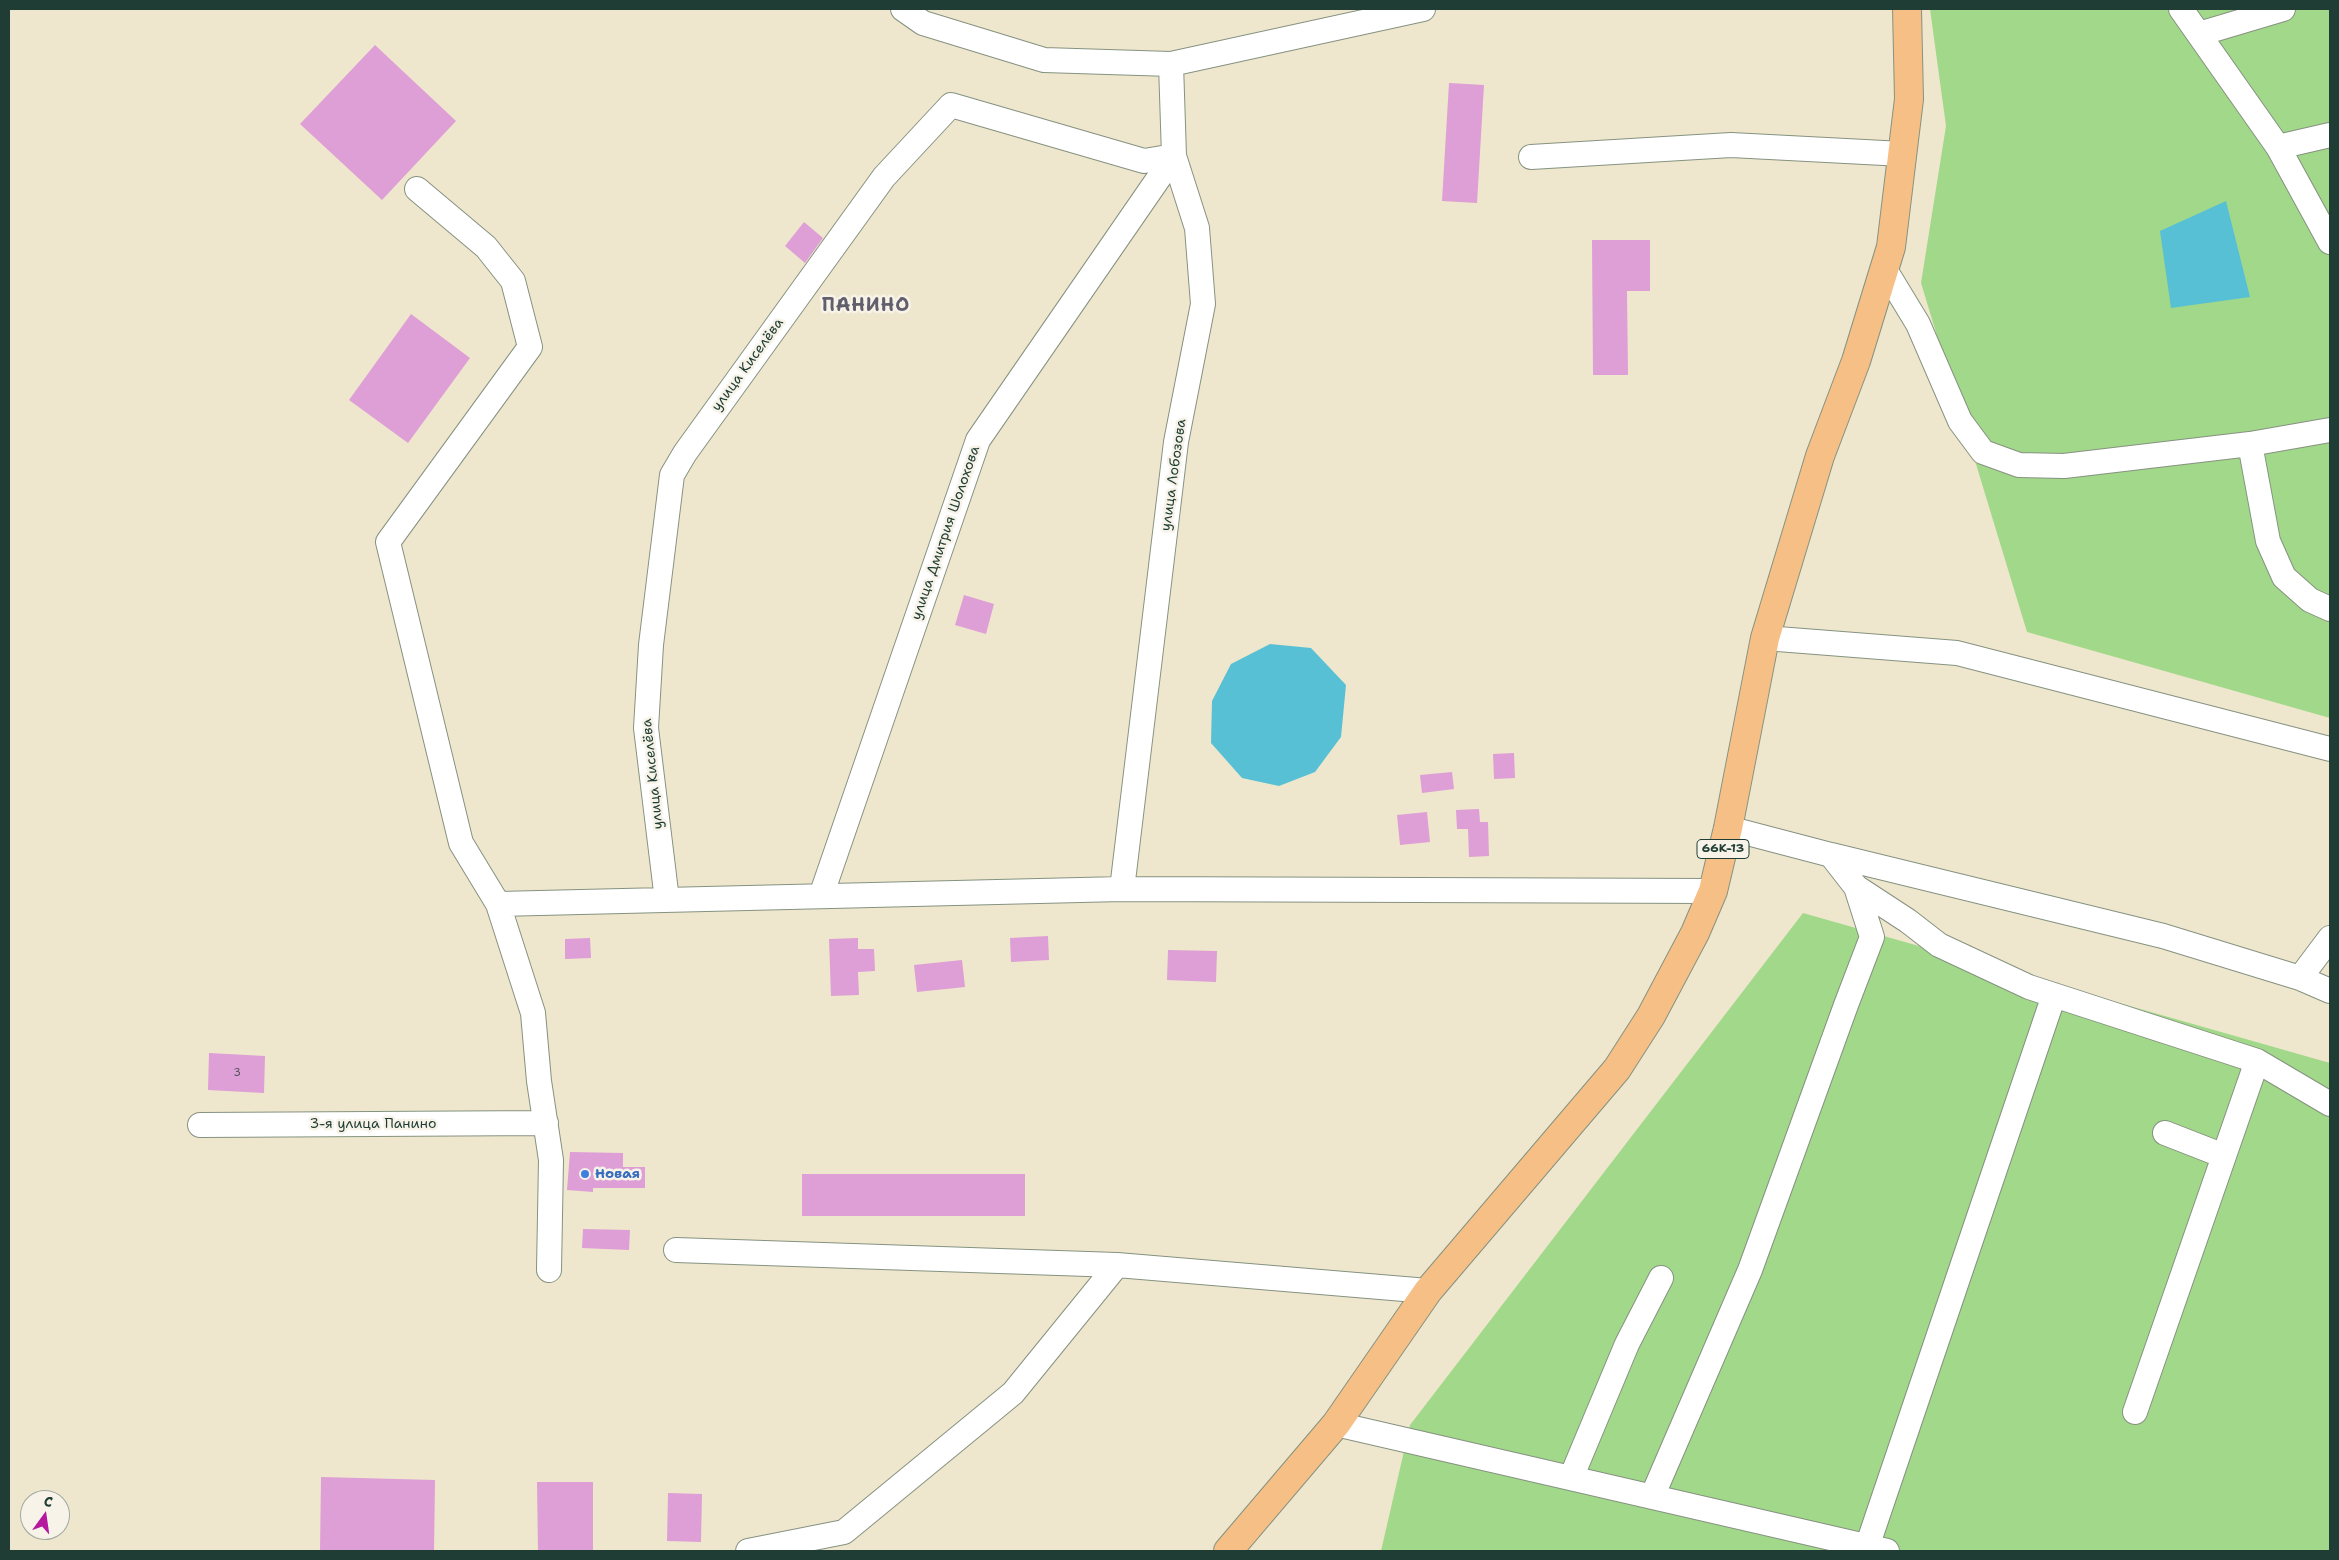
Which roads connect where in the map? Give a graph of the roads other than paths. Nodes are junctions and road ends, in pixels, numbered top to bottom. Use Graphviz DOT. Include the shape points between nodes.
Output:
graph roads {
  1 [pos="903,9"];
  2 [pos="1423,9"];
  3 [pos="1907,9"];
  4 [pos="2181,9"];
  5 [pos="2284,9"];
  6 [pos="2199,34"];
  7 [pos="1170,64"];
  8 [pos="2330,134"];
  9 [pos="2278,147"];
  10 [pos="1903,154"];
  11 [pos="1174,156"];
  12 [pos="1532,157"];
  13 [pos="417,190"];
  14 [pos="2330,242"];
  15 [pos="1884,268"];
  16 [pos="2330,430"];
  17 [pos="2250,444"];
  18 [pos="2330,609"];
  19 [pos="1765,638"];
  20 [pos="2330,748"];
  21 [pos="1728,828"];
  22 [pos="1831,855"];
  23 [pos="1856,887"];
  24 [pos="1122,889"];
  25 [pos="1713,891"];
  26 [pos="821,896"];
  27 [pos="667,900"];
  28 [pos="498,904"];
  29 [pos="2330,938"];
  30 [pos="2300,978"];
  31 [pos="2330,991"];
  32 [pos="2054,995"];
  33 [pos="2257,1061"];
  34 [pos="2330,1104"];
  35 [pos="546,1123"];
  36 [pos="200,1125"];
  37 [pos="2165,1134"];
  38 [pos="2224,1156"];
  39 [pos="676,1250"];
  40 [pos="1117,1265"];
  41 [pos="549,1270"];
  42 [pos="1661,1278"];
  43 [pos="1428,1291"];
  44 [pos="2135,1412"];
  45 [pos="1336,1424"];
  46 [pos="1570,1478"];
  47 [pos="1652,1497"];
  48 [pos="1877,1549"];
  49 [pos="748,1551"];
  50 [pos="1228,1551"];
  1 -- 7 [label="street" via="923,23 1044,60"];
  2 -- 7 [label="street"];
  3 -- 10 [label="main road, 66К-13" via="1909,99"];
  4 -- 6 [label="street"];
  5 -- 6 [label="street"];
  6 -- 9 [label="street"];
  7 -- 11 [label="street, улица Лобозова"];
  8 -- 9 [label="street"];
  9 -- 14 [label="street"];
  10 -- 12 [label="street" via="1731,145"];
  10 -- 15 [label="main road, 66К-13" via="1891,247"];
  11 -- 24 [label="street, улица Лобозова" via="1197,228 1203,304 1176,442"];
  11 -- 26 [label="street, улица Дмитрия Шолохова" via="978,440"];
  11 -- 27 [label="street, улица Киселёва" via="1144,161 951,105 884,177 685,453 672,474 651,645 646,728"];
  13 -- 28 [label="street" via="486,247 513,281 530,347 388,542 461,843"];
  15 -- 17 [label="street" via="1918,324 1960,421 1983,452 2019,465 2064,466"];
  15 -- 19 [label="main road, 66К-13" via="1856,361 1820,456"];
  16 -- 17 [label="street"];
  17 -- 18 [label="street" via="2268,541 2284,577 2310,600"];
  19 -- 20 [label="street" via="1957,653"];
  19 -- 21 [label="main road, 66К-13"];
  21 -- 22 [label="street"];
  21 -- 25 [label="main road, 66К-13"];
  22 -- 23 [label="street"];
  22 -- 30 [label="street" via="2163,936"];
  23 -- 32 [label="street" via="1939,945"];
  23 -- 47 [label="street" via="1872,937 1750,1270"];
  24 -- 25 [label="street"];
  24 -- 26 [label="street"];
  25 -- 43 [label="main road, 66К-13" via="1678,968 1617,1069"];
  26 -- 27 [label="street"];
  27 -- 28 [label="street"];
  28 -- 35 [label="street" via="533,1013"];
  29 -- 30 [label="street"];
  30 -- 31 [label="street"];
  32 -- 33 [label="street"];
  32 -- 48 [label="street"];
  33 -- 34 [label="street"];
  33 -- 38 [label="street"];
  35 -- 36 [label="street, 3-я улица Панино"];
  35 -- 41 [label="street" via="550,1160"];
  37 -- 38 [label="street"];
  38 -- 44 [label="street"];
  39 -- 40 [label="street"];
  40 -- 43 [label="street"];
  40 -- 49 [label="street" via="1013,1393 844,1532"];
  42 -- 46 [label="street" via="1627,1344"];
  43 -- 45 [label="main road, 66К-13"];
  45 -- 46 [label="street"];
  45 -- 50 [label="main road, 66К-13"];
  46 -- 47 [label="street"];
  47 -- 48 [label="street"];
}
